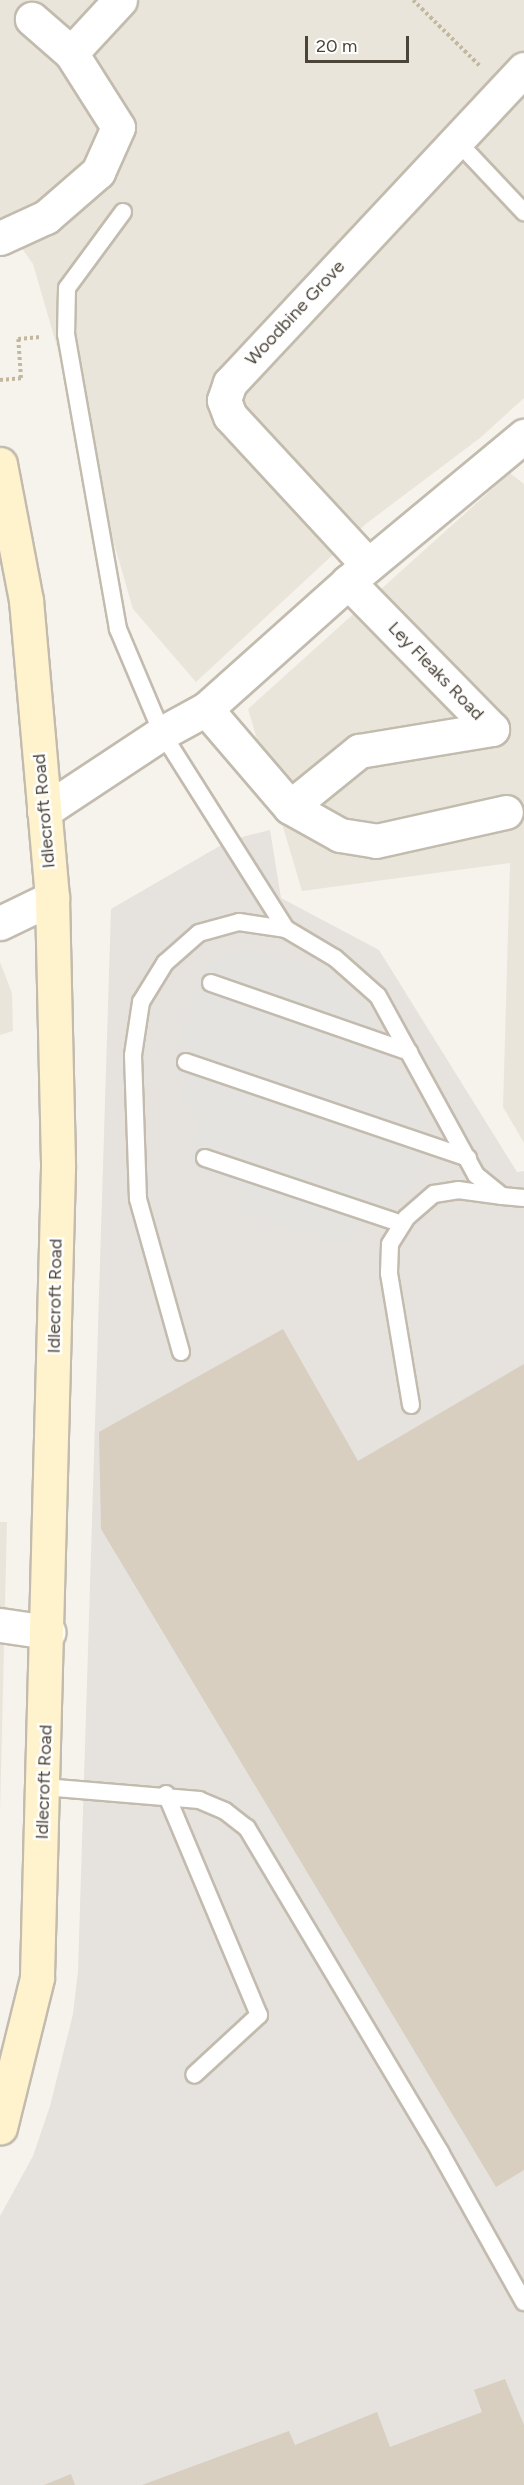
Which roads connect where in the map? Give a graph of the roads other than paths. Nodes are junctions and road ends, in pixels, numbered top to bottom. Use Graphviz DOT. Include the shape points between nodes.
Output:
graph roads {
  1 [pos="120,0"];
  2 [pos="32,19"];
  3 [pos="71,53"];
  4 [pos="514,79"];
  5 [pos="458,141"];
  6 [pos="123,212"];
  7 [pos="524,213"];
  8 [pos="0,238"];
  9 [pos="524,436"];
  10 [pos="0,464"];
  11 [pos="358,573"];
  12 [pos="206,709"];
  13 [pos="162,733"];
  14 [pos="290,807"];
  15 [pos="44,811"];
  16 [pos="506,812"];
  17 [pos="52,898"];
  18 [pos="0,923"];
  19 [pos="286,929"];
  20 [pos="211,982"];
  21 [pos="410,1052"];
  22 [pos="186,1062"];
  23 [pos="205,1158"];
  24 [pos="468,1158"];
  25 [pos="502,1196"];
  26 [pos="524,1198"];
  27 [pos="402,1224"];
  28 [pos="181,1352"];
  29 [pos="411,1406"];
  30 [pos="0,1625"];
  31 [pos="48,1632"];
  32 [pos="44,1787"];
  33 [pos="166,1794"];
  34 [pos="195,2075"];
  35 [pos="0,2127"];
  36 [pos="524,2302"];
  1 -- 3 [label="street"];
  2 -- 3 [label="street"];
  3 -- 8 [label="street" via="118,127 98,172 46,218"];
  4 -- 5 [label="street, Woodbine Grove"];
  5 -- 7 [label="lane"];
  5 -- 11 [label="street, Woodbine Grove" via="230,383 224,400 230,416"];
  6 -- 13 [label="lane" via="67,288 66,334 118,629"];
  9 -- 11 [label="street"];
  10 -- 15 [label="street, Idlecroft Road" via="26,600"];
  11 -- 12 [label="street"];
  11 -- 14 [label="street, Ley Fleaks Road" via="492,729 359,751"];
  12 -- 13 [label="street"];
  12 -- 14 [label="street"];
  13 -- 15 [label="street"];
  13 -- 19 [label="lane"];
  14 -- 16 [label="street" via="340,835 376,842"];
  15 -- 17 [label="street, Idlecroft Road"];
  17 -- 18 [label="street"];
  17 -- 31 [label="street, Idlecroft Road" via="58,1168"];
  19 -- 21 [label="lane" via="335,958 378,996"];
  19 -- 28 [label="lane" via="239,922 199,933 165,963 141,1002 133,1055 138,1199"];
  20 -- 21 [label="lane"];
  21 -- 24 [label="lane"];
  22 -- 24 [label="lane"];
  23 -- 27 [label="lane"];
  24 -- 25 [label="lane" via="476,1175"];
  25 -- 26 [label="lane"];
  25 -- 27 [label="lane" via="458,1190 434,1194"];
  27 -- 29 [label="lane" via="390,1244 389,1273"];
  30 -- 31 [label="street"];
  31 -- 32 [label="street, Idlecroft Road"];
  32 -- 33 [label="lane"];
  32 -- 35 [label="street, Idlecroft Road" via="37,1978"];
  33 -- 34 [label="lane" via="260,2015"];
  33 -- 36 [label="lane" via="225,1810 247,1828 440,2152"];
}
